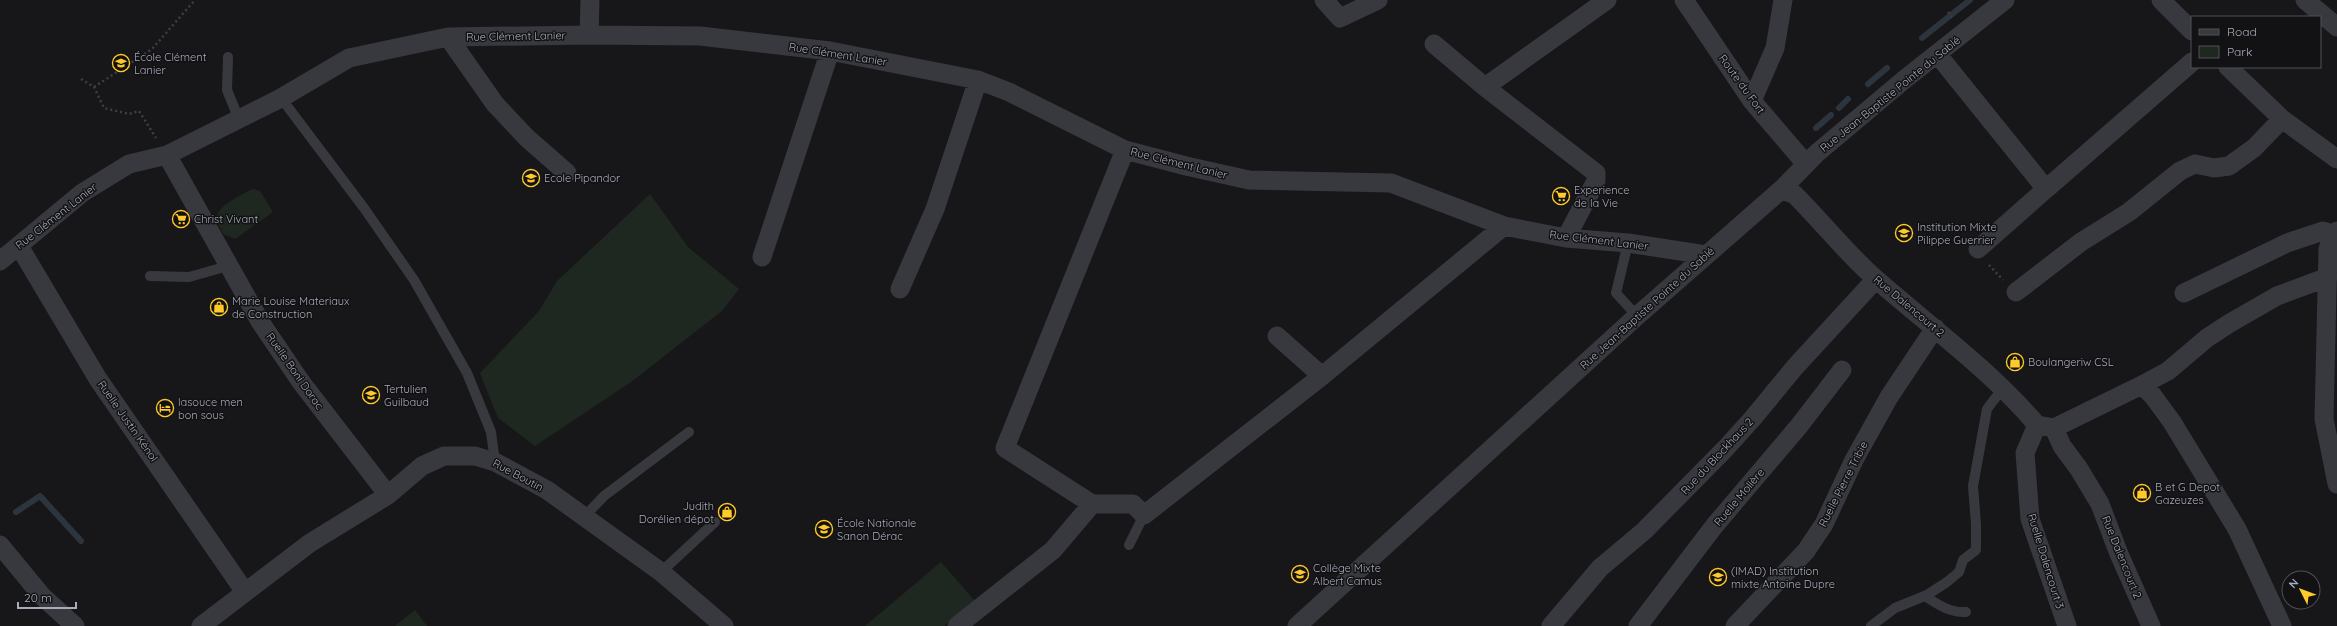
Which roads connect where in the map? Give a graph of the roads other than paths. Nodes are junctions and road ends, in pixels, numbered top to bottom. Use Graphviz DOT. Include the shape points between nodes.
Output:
graph roads {
  1 [pos="590,0"];
  2 [pos="1324,0"];
  3 [pos="1378,0"];
  4 [pos="1607,0"];
  5 [pos="1684,0"];
  6 [pos="1783,0"];
  7 [pos="2161,0"];
  8 [pos="2305,0"];
  9 [pos="2004,1"];
  10 [pos="2337,27"];
  11 [pos="2191,30"];
  12 [pos="589,35"];
  13 [pos="448,37"];
  14 [pos="1434,44"];
  15 [pos="830,51"];
  16 [pos="1938,55"];
  17 [pos="228,57"];
  18 [pos="2191,63"];
  19 [pos="2229,68"];
  20 [pos="978,80"];
  21 [pos="1485,87"];
  22 [pos="281,98"];
  23 [pos="1752,100"];
  24 [pos="238,117"];
  25 [pos="2282,119"];
  26 [pos="1125,150"];
  27 [pos="167,155"];
  28 [pos="2336,155"];
  29 [pos="1806,164"];
  30 [pos="567,172"];
  31 [pos="1782,189"];
  32 [pos="2046,189"];
  33 [pos="1504,226"];
  34 [pos="2335,233"];
  35 [pos="1566,238"];
  36 [pos="1628,242"];
  37 [pos="19,246"];
  38 [pos="1978,249"];
  39 [pos="1706,255"];
  40 [pos="762,257"];
  41 [pos="0,261"];
  42 [pos="228,266"];
  43 [pos="150,276"];
  44 [pos="2328,277"];
  45 [pos="1876,279"];
  46 [pos="900,289"];
  47 [pos="2016,292"];
  48 [pos="2184,293"];
  49 [pos="1637,316"];
  50 [pos="1935,328"];
  51 [pos="1277,336"];
  52 [pos="1842,370"];
  53 [pos="1322,376"];
  54 [pos="2142,385"];
  55 [pos="2003,388"];
  56 [pos="2045,427"];
  57 [pos="689,432"];
  58 [pos="495,462"];
  59 [pos="2337,484"];
  60 [pos="388,494"];
  61 [pos="1092,504"];
  62 [pos="1144,515"];
  63 [pos="584,517"];
  64 [pos="715,522"];
  65 [pos="0,545"];
  66 [pos="1129,545"];
  67 [pos="661,572"];
  68 [pos="245,592"];
  69 [pos="1925,596"];
  70 [pos="1966,612"];
  71 [pos="75,626"];
  72 [pos="201,626"];
  73 [pos="724,626"];
  74 [pos="957,626"];
  75 [pos="1297,626"];
  76 [pos="1551,626"];
  77 [pos="1638,626"];
  78 [pos="1735,626"];
  79 [pos="1871,626"];
  80 [pos="2067,626"];
  81 [pos="2151,626"];
  82 [pos="2282,626"];
  1 -- 12 [label="street"];
  2 -- 3 [label="street" via="1340,18"];
  4 -- 21 [label="street"];
  5 -- 23 [label="street, Route du Fort"];
  6 -- 23 [label="street" via="1775,48"];
  7 -- 11 [label="street"];
  8 -- 10 [label="street"];
  9 -- 16 [label="street, Rue Jean-Baptiste Pointe du Sablé"];
  12 -- 13 [label="street, Rue Clément Lanier"];
  12 -- 15 [label="street, Rue Clément Lanier" via="700,36"];
  13 -- 22 [label="street, Rue Clément Lanier" via="349,58"];
  13 -- 30 [label="street" via="495,104 527,138"];
  14 -- 21 [label="street"];
  15 -- 20 [label="street, Rue Clément Lanier"];
  15 -- 40 [label="street"];
  16 -- 29 [label="street, Rue Jean-Baptiste Pointe du Sablé" via="1873,105"];
  16 -- 32 [label="street"];
  17 -- 24 [label="lane" via="227,90"];
  18 -- 32 [label="street"];
  19 -- 25 [label="street"];
  20 -- 26 [label="street, Rue Clément Lanier" via="1009,92"];
  20 -- 46 [label="street" via="935,209"];
  21 -- 35 [label="street" via="1596,173 1596,181"];
  22 -- 24 [label="street, Rue Clément Lanier"];
  22 -- 58 [label="lane" via="364,208 414,280 467,372 491,432"];
  23 -- 29 [label="street, Route du Fort"];
  24 -- 27 [label="street, Rue Clément Lanier"];
  25 -- 28 [label="street"];
  25 -- 47 [label="street" via="2254,148 2229,166 2214,168 2195,164 2180,171 2129,212 2081,242"];
  26 -- 33 [label="street, Rue Clément Lanier" via="1249,180 1391,183"];
  26 -- 61 [label="street" via="1005,448"];
  27 -- 37 [label="street, Rue Clément Lanier" via="129,164 82,193"];
  27 -- 42 [label="street, Ruelle Boni Dorac"];
  29 -- 31 [label="street, Rue Jean-Baptiste Pointe du Sablé"];
  31 -- 39 [label="street, Rue Jean-Baptiste Pointe du Sablé"];
  31 -- 45 [label="street, Rue Dalencourt 2" via="1795,195"];
  32 -- 38 [label="street"];
  33 -- 35 [label="street, Rue Clément Lanier"];
  33 -- 53 [label="street"];
  34 -- 44 [label="street" via="2328,249"];
  34 -- 48 [label="street" via="2323,231 2287,243"];
  35 -- 36 [label="street, Rue Clément Lanier"];
  36 -- 39 [label="street, Rue Clément Lanier"];
  36 -- 49 [label="lane" via="1616,294"];
  37 -- 41 [label="street, Rue Clément Lanier"];
  37 -- 68 [label="street, Ruelle Justin Kénol" via="98,379"];
  39 -- 49 [label="street, Rue Jean-Baptiste Pointe du Sablé"];
  42 -- 43 [label="lane" via="189,277"];
  42 -- 60 [label="street, Ruelle Boni Dorac" via="301,382"];
  44 -- 54 [label="street" via="2278,296 2236,319 2207,338 2168,372"];
  44 -- 59 [label="street" via="2324,420"];
  45 -- 50 [label="street, Rue Dalencourt 2"];
  45 -- 76 [label="street, Rue du Blockhaus 2" via="1794,367 1725,449 1644,531 1600,568"];
  49 -- 75 [label="street, Rue Jean-Baptiste Pointe du Sablé"];
  50 -- 55 [label="street, Rue Dalencourt 2"];
  50 -- 78 [label="street, Ruelle Pierre Tribie" via="1882,409 1854,460 1824,524 1806,551"];
  51 -- 53 [label="street"];
  52 -- 77 [label="street, Ruelle Molière" via="1799,426 1715,525"];
  53 -- 62 [label="street"];
  54 -- 56 [label="street"];
  54 -- 82 [label="street" via="2172,422 2237,529"];
  55 -- 56 [label="street, Rue Dalencourt 2"];
  55 -- 69 [label="lane" via="1987,409 1972,486 1976,550 1963,560 1959,572"];
  56 -- 80 [label="street, Ruelle Dalencourt 3" via="2025,453 2030,519"];
  56 -- 81 [label="street, Rue Dalencourt 2" via="2079,469 2100,504"];
  57 -- 63 [label="lane" via="604,496"];
  58 -- 60 [label="street, Rue Boutin" via="475,456 444,456 422,466"];
  58 -- 63 [label="street, Rue Boutin" via="547,490"];
  60 -- 68 [label="street, Rue Boutin" via="310,543"];
  61 -- 62 [label="street" via="1133,504"];
  61 -- 74 [label="street" via="1054,550"];
  62 -- 66 [label="lane"];
  63 -- 67 [label="street, Rue Boutin"];
  64 -- 67 [label="lane"];
  65 -- 71 [label="street" via="42,596"];
  67 -- 73 [label="street, Rue Boutin"];
  68 -- 72 [label="street, Rue Boutin"];
  69 -- 70 [label="lane" via="1946,609 1957,613"];
  69 -- 79 [label="lane" via="1895,608"];
}
